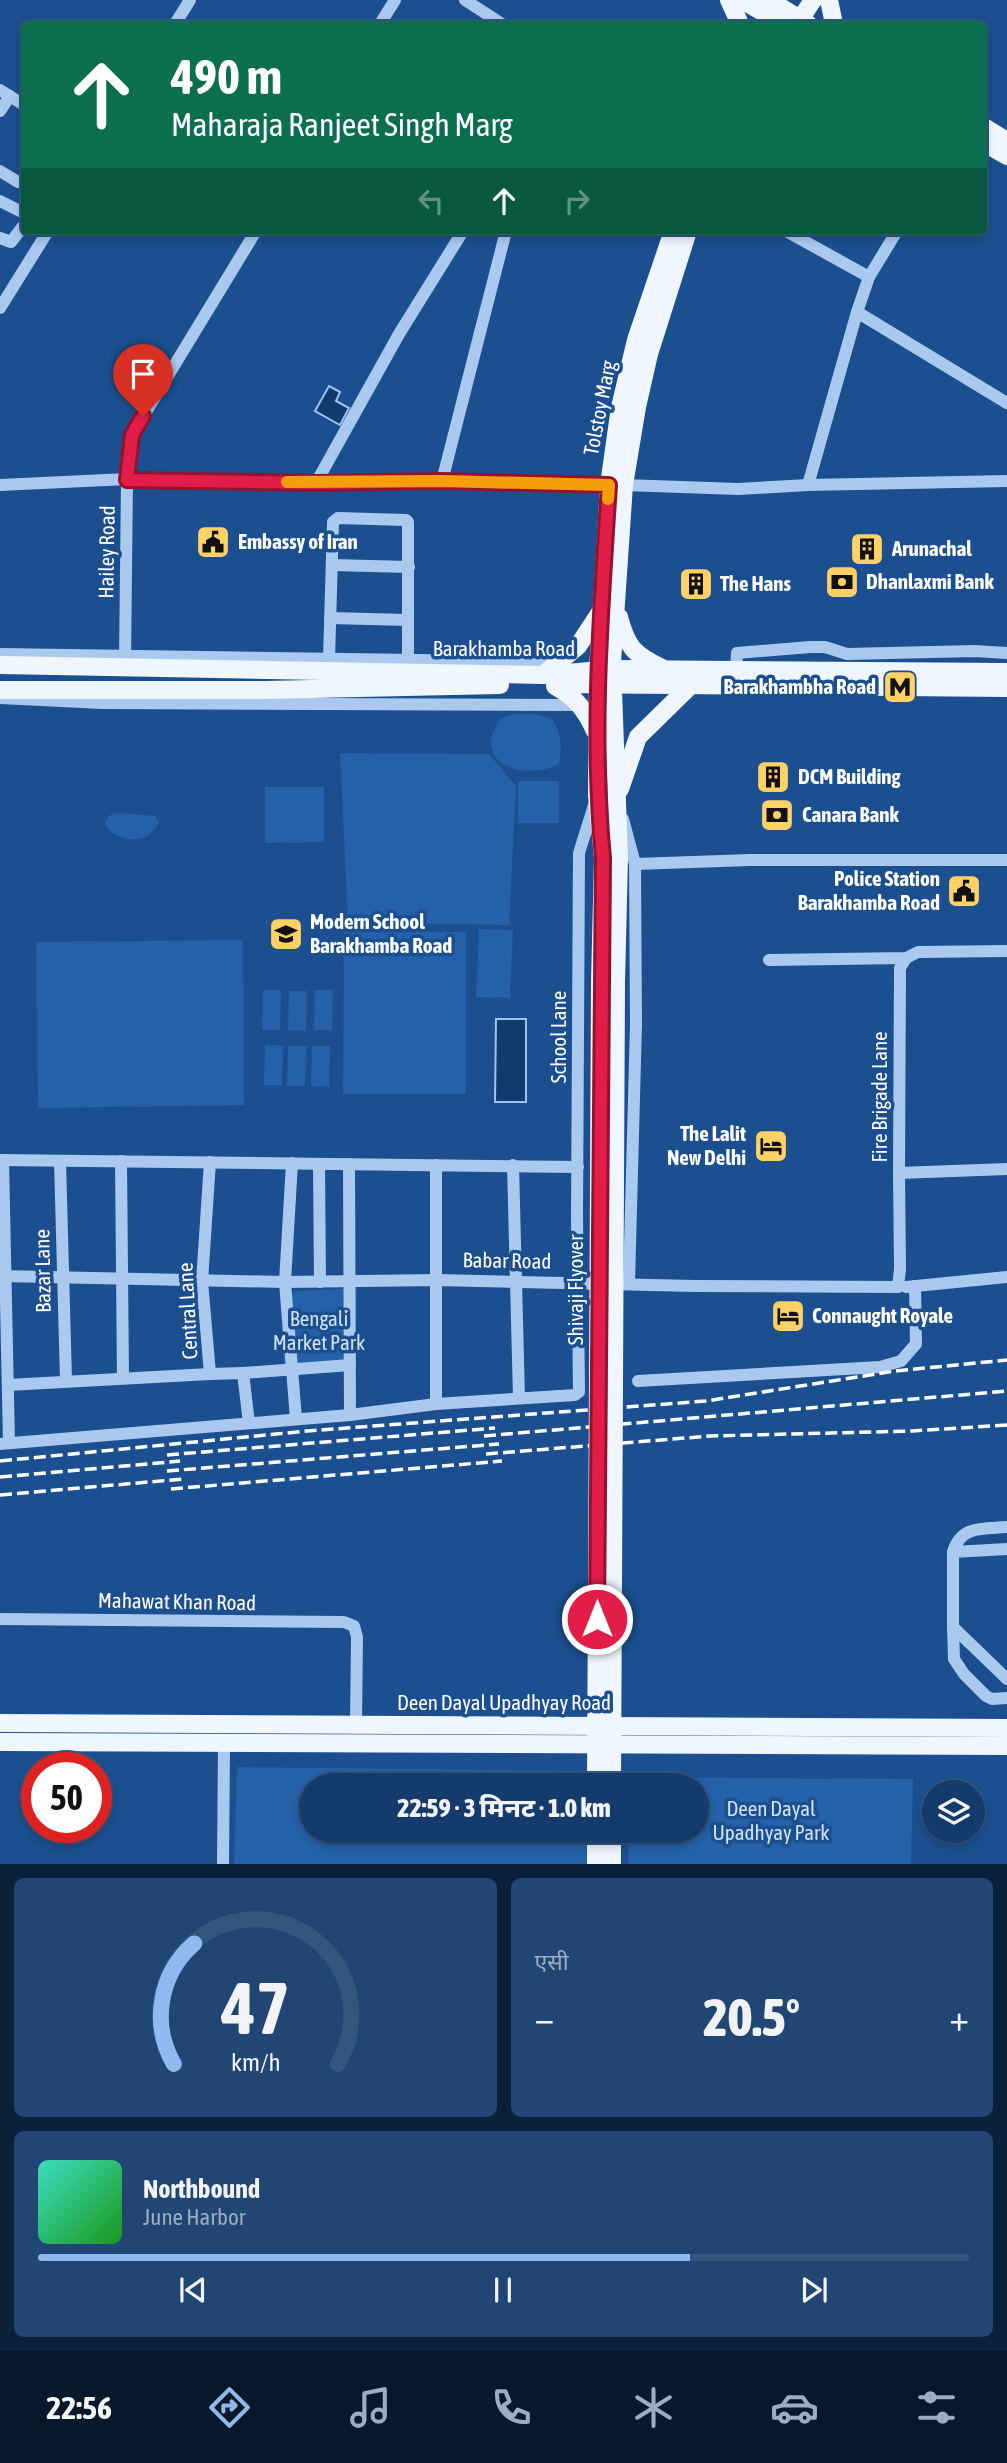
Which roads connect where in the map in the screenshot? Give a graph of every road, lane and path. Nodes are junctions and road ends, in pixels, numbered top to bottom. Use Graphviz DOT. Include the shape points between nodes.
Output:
graph roads {
  1 [pos="190,0"];
  2 [pos="395,0"];
  3 [pos="465,0"];
  4 [pos="729,0"];
  5 [pos="742,0"];
  6 [pos="769,0"];
  7 [pos="813,0"];
  8 [pos="829,0"];
  9 [pos="790,19"];
  10 [pos="177,21"];
  11 [pos="382,21"];
  12 [pos="497,21"];
  13 [pos="739,21"];
  14 [pos="833,21"];
  15 [pos="5,93"];
  16 [pos="21,103"];
  17 [pos="0,111"];
  18 [pos="987,129"];
  19 [pos="1007,141"];
  20 [pos="987,145"];
  21 [pos="1007,156"];
  22 [pos="0,170"];
  23 [pos="21,182"];
  24 [pos="0,201"];
  25 [pos="21,212"];
  26 [pos="21,229"];
  27 [pos="46,235"];
  28 [pos="254,235"];
  29 [pos="461,235"];
  30 [pos="505,235"];
  31 [pos="672,235"];
  32 [pos="687,235"];
  33 [pos="793,235"];
  34 [pos="895,235"];
  35 [pos="0,238"];
  36 [pos="869,277"];
  37 [pos="0,309"];
  38 [pos="857,312"];
  39 [pos="1007,403"];
  40 [pos="127,480"];
  41 [pos="442,481"];
  42 [pos="1007,481"];
  43 [pos="316,483"];
  44 [pos="0,485"];
  45 [pos="617,485"];
  46 [pos="808,485"];
  47 [pos="332,565"];
  48 [pos="408,567"];
  49 [pos="609,608"];
  50 [pos="330,618"];
  51 [pos="408,621"];
  52 [pos="1007,653"];
  53 [pos="0,654"];
  54 [pos="329,659"];
  55 [pos="408,660"];
  56 [pos="125,661"];
  57 [pos="561,662"];
  58 [pos="0,665"];
  59 [pos="669,671"];
  60 [pos="736,672"];
  61 [pos="1007,673"];
  62 [pos="606,677"];
  63 [pos="548,680"];
  64 [pos="690,687"];
  65 [pos="1007,688"];
  66 [pos="0,690"];
  67 [pos="129,696"];
  68 [pos="0,698"];
  69 [pos="581,705"];
  70 [pos="599,741"];
  71 [pos="597,795"];
  72 [pos="616,795"];
  73 [pos="1007,860"];
  74 [pos="635,864"];
  75 [pos="1007,951"];
  76 [pos="906,958"];
  77 [pos="769,960"];
  78 [pos="608,982"];
  79 [pos="2,1160"];
  80 [pos="60,1161"];
  81 [pos="121,1161"];
  82 [pos="209,1162"];
  83 [pos="292,1163"];
  84 [pos="319,1164"];
  85 [pos="349,1164"];
  86 [pos="436,1165"];
  87 [pos="513,1166"];
  88 [pos="578,1167"];
  89 [pos="1007,1169"];
  90 [pos="899,1172"];
  91 [pos="3,1276"];
  92 [pos="62,1277"];
  93 [pos="1007,1277"];
  94 [pos="123,1279"];
  95 [pos="438,1279"];
  96 [pos="202,1281"];
  97 [pos="517,1281"];
  98 [pos="285,1282"];
  99 [pos="320,1282"];
  100 [pos="349,1282"];
  101 [pos="579,1282"];
  102 [pos="629,1283"];
  103 [pos="915,1286"];
  104 [pos="898,1287"];
  105 [pos="350,1365"];
  106 [pos="291,1368"];
  107 [pos="243,1373"];
  108 [pos="210,1374"];
  109 [pos="123,1378"];
  110 [pos="66,1380"];
  111 [pos="638,1381"];
  112 [pos="8,1385"];
  113 [pos="519,1398"];
  114 [pos="436,1404"];
  115 [pos="351,1415"];
  116 [pos="296,1419"];
  117 [pos="249,1423"];
  118 [pos="4,1444"];
  119 [pos="1007,1527"];
  120 [pos="1007,1549"];
  121 [pos="953,1552"];
  122 [pos="0,1619"];
  123 [pos="953,1627"];
  124 [pos="1007,1679"];
  125 [pos="1007,1698"];
  126 [pos="0,1723"];
  127 [pos="356,1725"];
  128 [pos="1007,1728"];
  129 [pos="0,1742"];
  130 [pos="224,1744"];
  131 [pos="1007,1746"];
  132 [pos="596,1773"];
  133 [pos="612,1773"];
  134 [pos="596,1843"];
  135 [pos="612,1843"];
  136 [pos="223,1864"];
  137 [pos="596,1864"];
  138 [pos="612,1864"];
  1 -- 10 [label="street"];
  2 -- 11 [label="street"];
  3 -- 12 [label="street"];
  4 -- 13 [label="main road"];
  5 -- 9 [label="main road"];
  6 -- 9 [label="main road"];
  7 -- 9 [label="main road"];
  8 -- 14 [label="main road"];
  15 -- 16 [label="street"];
  15 -- 17 [label="street"];
  18 -- 19 [label="main road"];
  20 -- 21 [label="main road"];
  22 -- 23 [label="street"];
  24 -- 25 [label="street"];
  26 -- 35 [label="street" via="11,242"];
  27 -- 37 [label="street"];
  28 -- 40 [label="street, Hailey Road" via="132,435"];
  29 -- 43 [label="street"];
  30 -- 41 [label="street"];
  31 -- 45 [label="main road, Tolstoy Marg" via="636,340 620,407"];
  32 -- 45 [label="main road, Tolstoy Marg" via="649,354"];
  33 -- 36 [label="street"];
  34 -- 36 [label="street"];
  36 -- 38 [label="street"];
  38 -- 39 [label="street"];
  38 -- 46 [label="street"];
  40 -- 43 [label="street"];
  40 -- 44 [label="street"];
  40 -- 56 [label="street, Hailey Road"];
  41 -- 43 [label="street"];
  41 -- 45 [label="street"];
  42 -- 46 [label="street"];
  45 -- 46 [label="street" via="738,489"];
  45 -- 49 [label="main road, Tolstoy Marg"];
  47 -- 48 [label="street"];
  47 -- 48 [label="street" via="333,522 338,518 406,520"];
  47 -- 50 [label="street"];
  48 -- 51 [label="street"];
  49 -- 57 [label="main road"];
  49 -- 59 [label="main road" via="633,650"];
  49 -- 62 [label="main road, Tolstoy Marg"];
  50 -- 51 [label="street"];
  50 -- 54 [label="street"];
  51 -- 55 [label="street"];
  52 -- 60 [label="street" via="847,654 822,647 786,648 737,653"];
  53 -- 56 [label="street"];
  54 -- 55 [label="street"];
  54 -- 56 [label="street"];
  55 -- 57 [label="street"];
  56 -- 58 [label="main road, Barakhamba Road"];
  56 -- 63 [label="main road, Barakhamba Road"];
  57 -- 63 [label="main road"];
  59 -- 60 [label="main road, Barakhamba Road"];
  59 -- 62 [label="main road, Barakhamba Road"];
  60 -- 61 [label="main road, Barakhamba Road"];
  62 -- 63 [label="main road, Barakhamba Road"];
  62 -- 64 [label="main road, Barakhamba Road"];
  62 -- 70 [label="main road, Shivaji Flyover"];
  62 -- 72 [label="main road, Shivaji Flyover"];
  63 -- 67 [label="main road, Barakhamba Road"];
  63 -- 69 [label="main road"];
  64 -- 65 [label="main road, Barakhamba Road"];
  64 -- 72 [label="main road" via="638,737"];
  66 -- 67 [label="main road, Barakhamba Road"];
  67 -- 68 [label="street"];
  67 -- 69 [label="street"];
  69 -- 70 [label="main road"];
  70 -- 71 [label="main road, Shivaji Flyover"];
  71 -- 78 [label="main road, Shivaji Flyover"];
  71 -- 88 [label="street, School Lane" via="579,853"];
  72 -- 74 [label="street"];
  72 -- 78 [label="main road, Shivaji Flyover" via="619,858"];
  73 -- 74 [label="street"];
  74 -- 102 [label="street"];
  75 -- 76 [label="street" via="918,952"];
  76 -- 77 [label="street"];
  76 -- 90 [label="street, Fire Brigade Lane" via="900,968"];
  78 -- 132 [label="main road, Shivaji Flyover, bridge"];
  78 -- 133 [label="main road, Shivaji Flyover, bridge"];
  79 -- 80 [label="street"];
  79 -- 91 [label="street"];
  80 -- 81 [label="street"];
  80 -- 92 [label="street, Bazar Lane"];
  81 -- 82 [label="street"];
  81 -- 94 [label="street"];
  82 -- 83 [label="street"];
  82 -- 96 [label="street, Central Lane"];
  83 -- 84 [label="street"];
  83 -- 98 [label="street"];
  84 -- 85 [label="street"];
  84 -- 99 [label="street"];
  85 -- 86 [label="street"];
  85 -- 100 [label="street"];
  86 -- 87 [label="street"];
  86 -- 95 [label="street"];
  87 -- 88 [label="street"];
  87 -- 97 [label="street"];
  88 -- 101 [label="street, School Lane"];
  89 -- 90 [label="street, Fire Brigade Lane"];
  90 -- 104 [label="street"];
  91 -- 92 [label="street, Babar Road"];
  91 -- 112 [label="street"];
  92 -- 94 [label="street, Babar Road"];
  92 -- 110 [label="street, Bazar Lane"];
  93 -- 103 [label="street, Babar Road"];
  94 -- 96 [label="street, Babar Road"];
  94 -- 109 [label="street"];
  95 -- 97 [label="street, Babar Road"];
  95 -- 100 [label="street, Babar Road"];
  95 -- 114 [label="street"];
  96 -- 98 [label="street, Babar Road"];
  96 -- 108 [label="street, Central Lane"];
  97 -- 101 [label="street, Babar Road"];
  97 -- 113 [label="street"];
  98 -- 99 [label="street, Babar Road"];
  98 -- 106 [label="street"];
  99 -- 100 [label="street, Babar Road"];
  100 -- 105 [label="street"];
  101 -- 102 [label="street, Babar Road"];
  101 -- 113 [label="street, School Lane" via="579,1392"];
  102 -- 104 [label="street, Babar Road"];
  103 -- 104 [label="street, Babar Road"];
  103 -- 111 [label="street" via="916,1344 901,1361 880,1367"];
  105 -- 106 [label="street, Central Lane"];
  105 -- 115 [label="street"];
  106 -- 107 [label="street, Central Lane"];
  106 -- 116 [label="street"];
  107 -- 108 [label="street, Central Lane"];
  107 -- 117 [label="street"];
  108 -- 109 [label="street"];
  109 -- 110 [label="street"];
  110 -- 112 [label="street"];
  112 -- 118 [label="street"];
  113 -- 114 [label="street"];
  114 -- 115 [label="street"];
  115 -- 116 [label="street"];
  116 -- 117 [label="street"];
  117 -- 118 [label="street"];
  119 -- 121 [label="street" via="964,1533"];
  120 -- 121 [label="street"];
  121 -- 123 [label="street"];
  122 -- 127 [label="street, Mahawat Khan Road" via="344,1622 354,1626 357,1637"];
  123 -- 124 [label="street"];
  123 -- 125 [label="street" via="954,1659 964,1674 986,1696"];
  126 -- 127 [label="main road, Deen Dayal Upadhyay Road"];
  127 -- 128 [label="main road, Deen Dayal Upadhyay Road"];
  129 -- 130 [label="main road, Deen Dayal Upadhyay Road"];
  130 -- 131 [label="main road, Deen Dayal Upadhyay Road"];
  130 -- 136 [label="street"];
  134 -- 137 [label="main road"];
  135 -- 138 [label="main road"];
}
